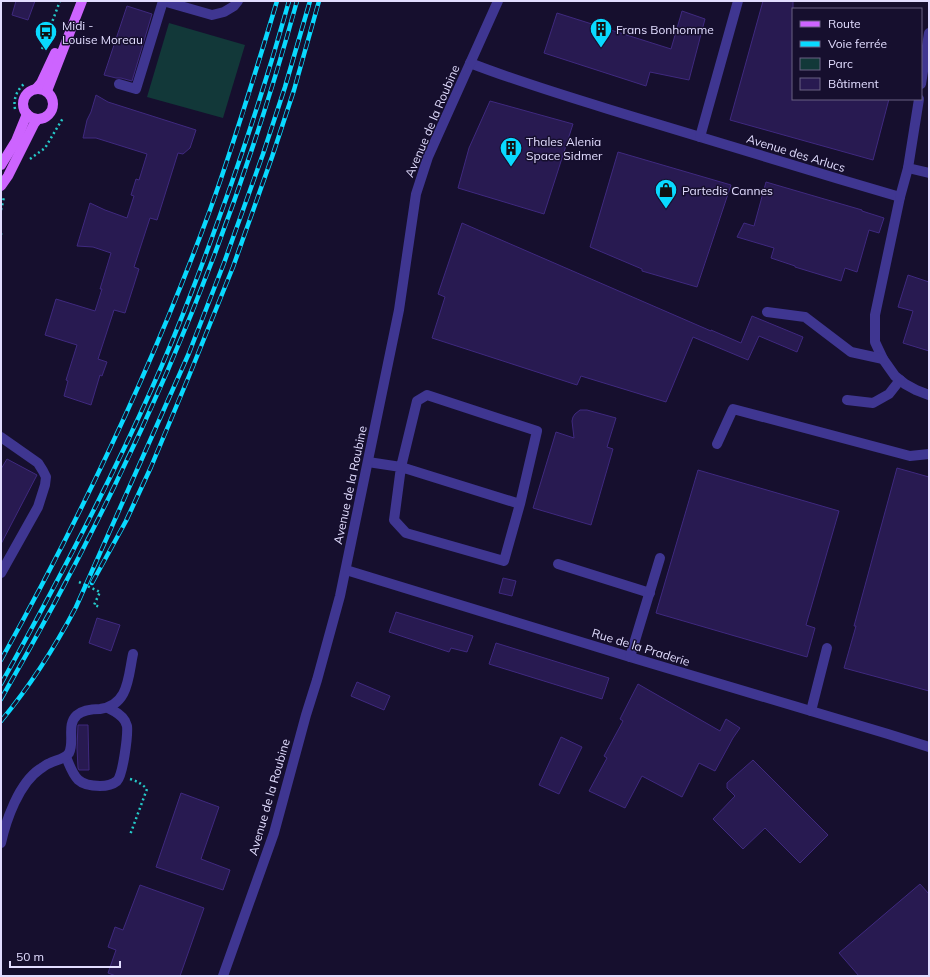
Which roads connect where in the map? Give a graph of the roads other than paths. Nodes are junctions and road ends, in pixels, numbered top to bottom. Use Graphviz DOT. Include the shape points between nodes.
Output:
graph roads {
  1 [pos="75,1"];
  2 [pos="82,1"];
  3 [pos="163,1"];
  4 [pos="238,1"];
  5 [pos="498,1"];
  6 [pos="738,1"];
  7 [pos="929,33"];
  8 [pos="470,63"];
  9 [pos="922,78"];
  10 [pos="119,84"];
  11 [pos="36,89"];
  12 [pos="47,91"];
  13 [pos="919,100"];
  14 [pos="27,114"];
  15 [pos="38,119"];
  16 [pos="700,137"];
  17 [pos="1,165"];
  18 [pos="908,168"];
  19 [pos="929,174"];
  20 [pos="1,186"];
  21 [pos="900,197"];
  22 [pos="767,312"];
  23 [pos="883,359"];
  24 [pos="900,380"];
  25 [pos="929,395"];
  26 [pos="847,400"];
  27 [pos="1,437"];
  28 [pos="717,444"];
  29 [pos="929,454"];
  30 [pos="368,462"];
  31 [pos="401,467"];
  32 [pos="520,504"];
  33 [pos="660,558"];
  34 [pos="558,564"];
  35 [pos="346,570"];
  36 [pos="1,573"];
  37 [pos="650,593"];
  38 [pos="827,648"];
  39 [pos="133,654"];
  40 [pos="630,657"];
  41 [pos="108,708"];
  42 [pos="811,711"];
  43 [pos="929,747"];
  44 [pos="66,757"];
  45 [pos="1,844"];
  46 [pos="223,976"];
  1 -- 11 [label="main road" via="53,56"];
  2 -- 12 [label="main road"];
  3 -- 4 [label="street" via="212,15 224,12"];
  3 -- 10 [label="street" via="136,89"];
  5 -- 8 [label="street, Avenue de la Roubine"];
  6 -- 16 [label="street"];
  7 -- 9 [label="street"];
  8 -- 16 [label="street, Avenue des Arlucs" via="574,99"];
  8 -- 30 [label="street, Avenue de la Roubine" via="428,158 416,194 399,310"];
  11 -- 12 [label="main road"];
  11 -- 14 [label="main road" via="24,99 24,110"];
  12 -- 15 [label="main road" via="53,100 52,110 45,117"];
  13 -- 18 [label="street"];
  14 -- 15 [label="main road"];
  14 -- 17 [label="main road" via="16,141"];
  15 -- 20 [label="main road"];
  16 -- 21 [label="street, Avenue des Arlucs"];
  18 -- 19 [label="street"];
  18 -- 21 [label="street"];
  21 -- 23 [label="street" via="875,315 875,342"];
  22 -- 23 [label="street" via="805,317 851,352"];
  23 -- 24 [label="street"];
  24 -- 25 [label="street"];
  24 -- 26 [label="street" via="890,394 873,403"];
  27 -- 36 [label="street" via="38,463 46,477 38,506"];
  28 -- 29 [label="street" via="734,409 910,456"];
  30 -- 31 [label="street"];
  30 -- 35 [label="street, Avenue de la Roubine"];
  31 -- 32 [label="street"];
  31 -- 32 [label="street" via="394,520 406,533 504,561"];
  31 -- 32 [label="street" via="416,401 427,395 434,397 538,431"];
  33 -- 37 [label="street"];
  34 -- 37 [label="street"];
  35 -- 40 [label="street, Rue de la Praderie"];
  35 -- 46 [label="street, Avenue de la Roubine" via="274,833"];
  37 -- 40 [label="street"];
  38 -- 42 [label="street"];
  39 -- 41 [label="street" via="124,692 121,698"];
  40 -- 42 [label="street, Rue de la Praderie"];
  41 -- 44 [label="street" via="78,714 71,724 70,748"];
  41 -- 44 [label="street" via="120,715 127,726 120,777 106,786 87,785 76,778"];
  42 -- 43 [label="street, Rue de la Praderie"];
  44 -- 45 [label="street" via="51,762 28,779 10,815"];
}
